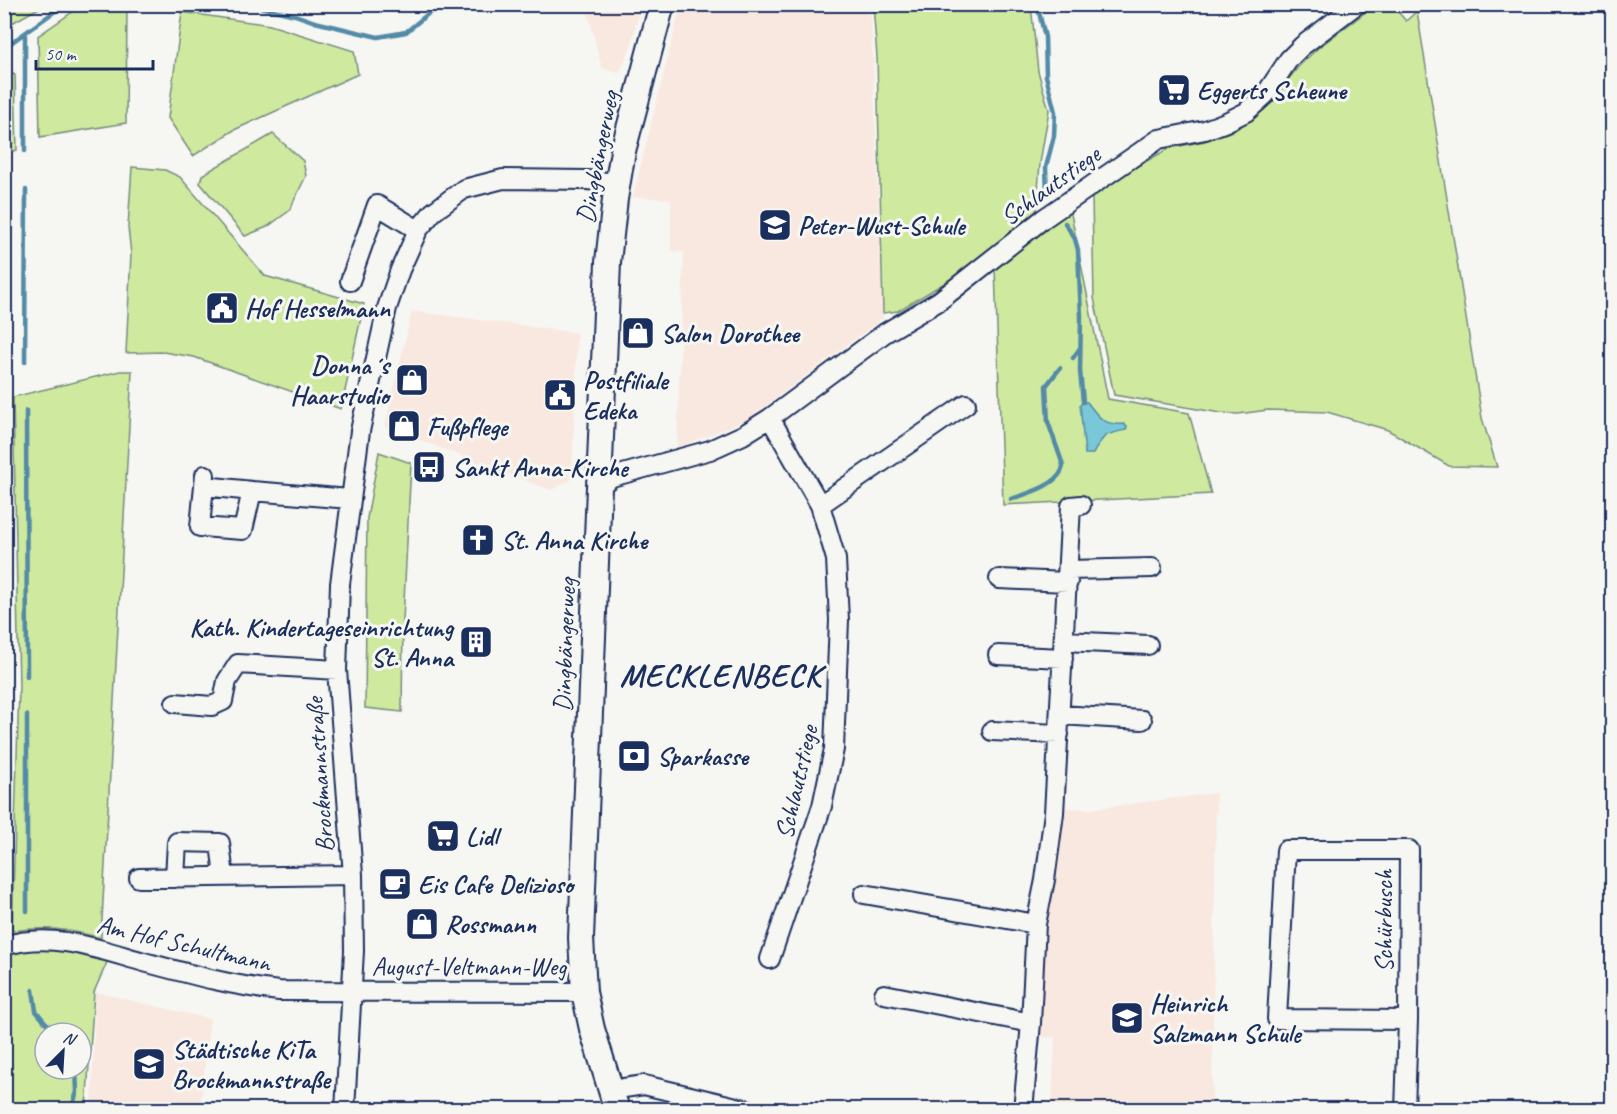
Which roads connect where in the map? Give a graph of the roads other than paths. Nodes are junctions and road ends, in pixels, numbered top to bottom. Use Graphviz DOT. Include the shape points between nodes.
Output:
graph roads {
  1 [pos="662,4"];
  2 [pos="1357,4"];
  3 [pos="617,183"];
  4 [pos="418,230"];
  5 [pos="350,281"];
  6 [pos="966,404"];
  7 [pos="770,418"];
  8 [pos="598,487"];
  9 [pos="252,491"];
  10 [pos="350,499"];
  11 [pos="820,505"];
  12 [pos="1081,505"];
  13 [pos="1152,568"];
  14 [pos="1068,576"];
  15 [pos="999,579"];
  16 [pos="1148,645"];
  17 [pos="1063,650"];
  18 [pos="998,655"];
  19 [pos="337,670"];
  20 [pos="175,704"];
  21 [pos="1060,715"];
  22 [pos="1142,720"];
  23 [pos="992,731"];
  24 [pos="1059,734"];
  25 [pos="353,875"];
  26 [pos="224,877"];
  27 [pos="139,878"];
  28 [pos="175,878"];
  29 [pos="864,894"];
  30 [pos="1036,924"];
  31 [pos="4,946"];
  32 [pos="770,959"];
  33 [pos="353,991"];
  34 [pos="584,992"];
  35 [pos="884,994"];
  36 [pos="1408,1020"];
  37 [pos="1031,1023"];
  38 [pos="614,1101"];
  39 [pos="345,1110"];
  40 [pos="749,1110"];
  41 [pos="1023,1110"];
  42 [pos="1405,1110"];
  1 -- 3 [label="street, Dingbängerweg"];
  2 -- 7 [label="street, Schlautstiege" via="1302,46 1265,95 1246,112 1205,130 1159,139 1043,219 939,301 885,333"];
  3 -- 4 [label="street, Brockmannstraße" via="527,178 484,183 449,199"];
  3 -- 8 [label="street, Dingbängerweg" via="608,262"];
  4 -- 5 [label="street" via="377,205"];
  4 -- 10 [label="street, Brockmannstraße" via="400,270 380,336"];
  6 -- 11 [label="street"];
  7 -- 8 [label="street, Schlautstiege" via="710,450 612,477"];
  7 -- 11 [label="street, Schlautstiege"];
  8 -- 34 [label="street, Dingbängerweg" via="581,938"];
  9 -- 9 [label="street" via="243,530 200,527 205,481"];
  9 -- 10 [label="street"];
  10 -- 19 [label="street, Brockmannstraße" via="340,584"];
  11 -- 32 [label="street, Schlautstiege" via="836,559 839,620 834,749 822,806"];
  12 -- 14 [label="street" via="1071,506"];
  13 -- 14 [label="street"];
  14 -- 15 [label="street"];
  14 -- 17 [label="street"];
  16 -- 17 [label="street"];
  17 -- 18 [label="street"];
  17 -- 21 [label="street"];
  19 -- 20 [label="street, Brockmannstraße" via="238,664 227,681 223,702 212,706"];
  19 -- 25 [label="street, Brockmannstraße"];
  21 -- 22 [label="street"];
  21 -- 24 [label="street"];
  23 -- 24 [label="street"];
  24 -- 30 [label="street" via="1054,813"];
  25 -- 26 [label="street, Brockmannstraße"];
  25 -- 33 [label="street, Brockmannstraße"];
  26 -- 28 [label="street, Brockmannstraße"];
  26 -- 28 [label="street" via="220,843 177,842"];
  27 -- 28 [label="street, Brockmannstraße"];
  29 -- 30 [label="street"];
  30 -- 37 [label="street"];
  31 -- 33 [label="street, Am Hof Schultmann" via="33,940 60,941 246,987"];
  33 -- 34 [label="street, August-Veltmann-Weg"];
  33 -- 39 [label="street, Brockmannstraße"];
  34 -- 38 [label="street, Dingbängerweg"];
  35 -- 37 [label="street"];
  36 -- 36 [label="street, Schürbusch" via="1409,850 1286,850 1277,1019"];
  36 -- 42 [label="street, Schürbusch"];
  37 -- 41 [label="street"];
  38 -- 40 [label="street" via="644,1085"];
}
